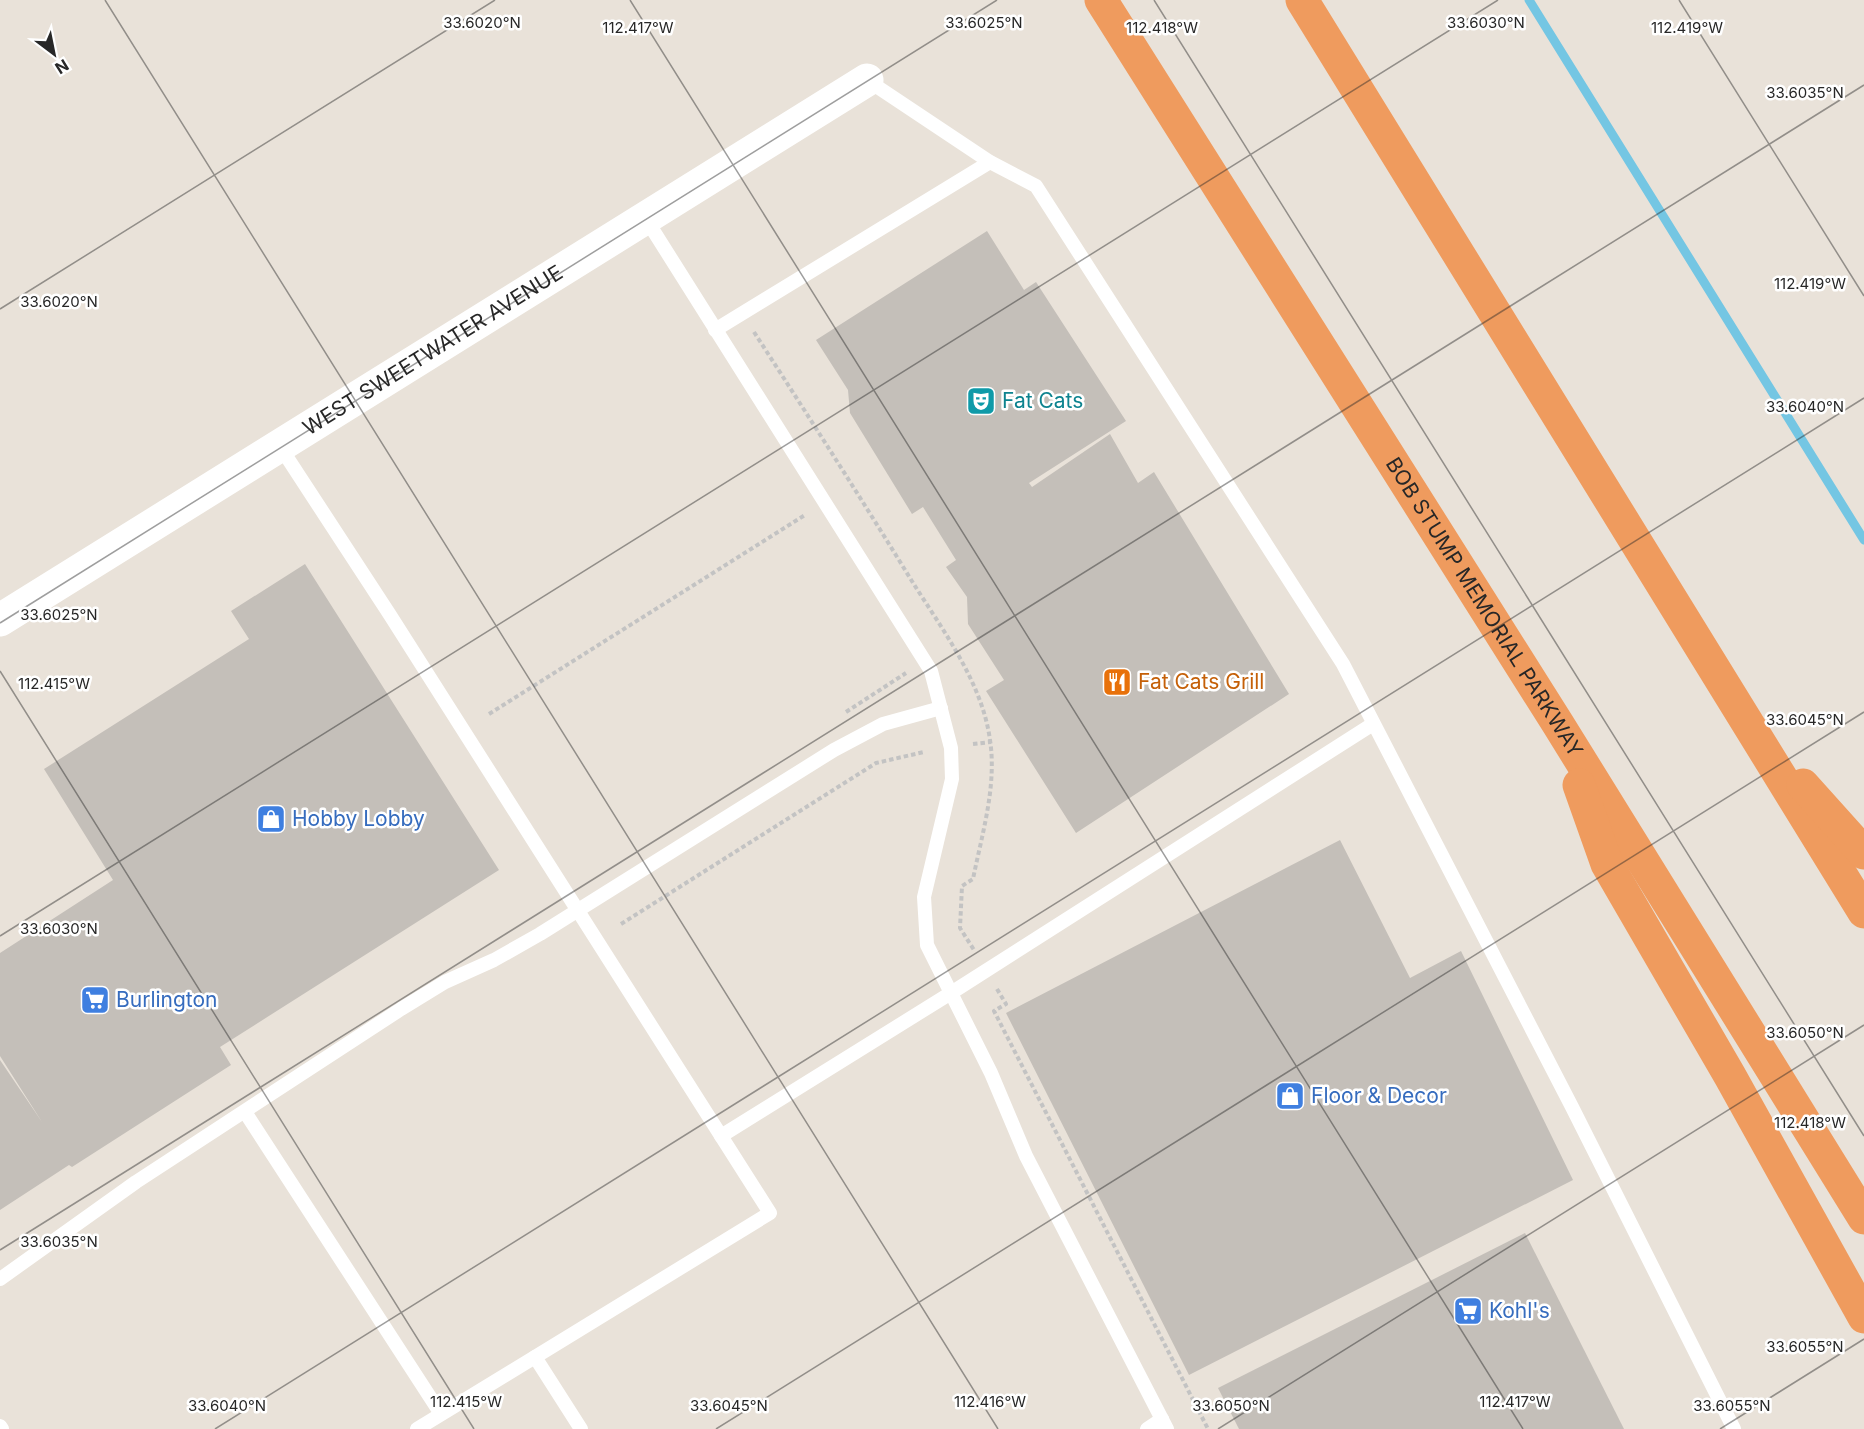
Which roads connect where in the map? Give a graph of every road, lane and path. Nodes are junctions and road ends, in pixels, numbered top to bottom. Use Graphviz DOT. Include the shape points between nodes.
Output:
graph roads {
  1 [pos="1101,0"];
  2 [pos="1302,0"];
  3 [pos="867,80"];
  4 [pos="990,162"];
  5 [pos="646,219"];
  6 [pos="715,330"];
  7 [pos="279,445"];
  8 [pos="853,484"];
  9 [pos="845,489"];
  10 [pos="806,515"];
  11 [pos="0,620"];
  12 [pos="951,645"];
  13 [pos="944,650"];
  14 [pos="907,673"];
  15 [pos="942,708"];
  16 [pos="846,712"];
  17 [pos="489,714"];
  18 [pos="1743,718"];
  19 [pos="1373,724"];
  20 [pos="1558,724"];
  21 [pos="990,742"];
  22 [pos="972,744"];
  23 [pos="924,752"];
  24 [pos="1864,853"];
  25 [pos="578,911"];
  26 [pos="1864,912"];
  27 [pos="621,924"];
  28 [pos="996,988"];
  29 [pos="951,993"];
  30 [pos="245,1112"];
  31 [pos="721,1136"];
  32 [pos="1864,1218"];
  33 [pos="0,1279"];
  34 [pos="1864,1317"];
  35 [pos="535,1358"];
  36 [pos="441,1414"];
  37 [pos="1165,1424"];
  38 [pos="417,1429"];
  39 [pos="581,1429"];
  40 [pos="1146,1429"];
  41 [pos="1208,1429"];
  42 [pos="1734,1429"];
  1 -- 20 [label="highway, BOB STUMP MEMORIAL PARKWAY"];
  2 -- 18 [label="highway"];
  3 -- 4 [label="lane"];
  3 -- 5 [label="street, WEST SWEETWATER AVENUE"];
  4 -- 6 [label="lane"];
  4 -- 19 [label="lane" via="1036,186 1343,664"];
  5 -- 6 [label="lane"];
  5 -- 7 [label="street, WEST SWEETWATER AVENUE"];
  6 -- 15 [label="lane" via="931,671"];
  7 -- 11 [label="street, WEST SWEETWATER AVENUE"];
  7 -- 25 [label="lane"];
  8 -- 9 [label="path"];
  10 -- 17 [label="path"];
  12 -- 13 [label="path"];
  14 -- 16 [label="path"];
  15 -- 25 [label="lane" via="883,724 834,750"];
  15 -- 29 [label="lane" via="951,748 952,778 924,897 927,945"];
  18 -- 24 [label="highway"];
  18 -- 26 [label="highway"];
  19 -- 29 [label="lane"];
  19 -- 42 [label="lane"];
  20 -- 32 [label="highway, BOB STUMP MEMORIAL PARKWAY"];
  20 -- 34 [label="highway" via="1607,864"];
  21 -- 22 [label="path"];
  23 -- 27 [label="path" via="876,763"];
  25 -- 30 [label="lane" via="519,947 445,982"];
  25 -- 31 [label="lane"];
  28 -- 41 [label="path" via="1006,1004 994,1011"];
  29 -- 31 [label="lane"];
  29 -- 37 [label="lane" via="1026,1156"];
  30 -- 33 [label="lane" via="136,1182"];
  30 -- 36 [label="lane"];
  31 -- 35 [label="lane" via="770,1213"];
  35 -- 36 [label="lane"];
  35 -- 39 [label="lane"];
  36 -- 38 [label="lane"];
  37 -- 40 [label="lane"];
}
